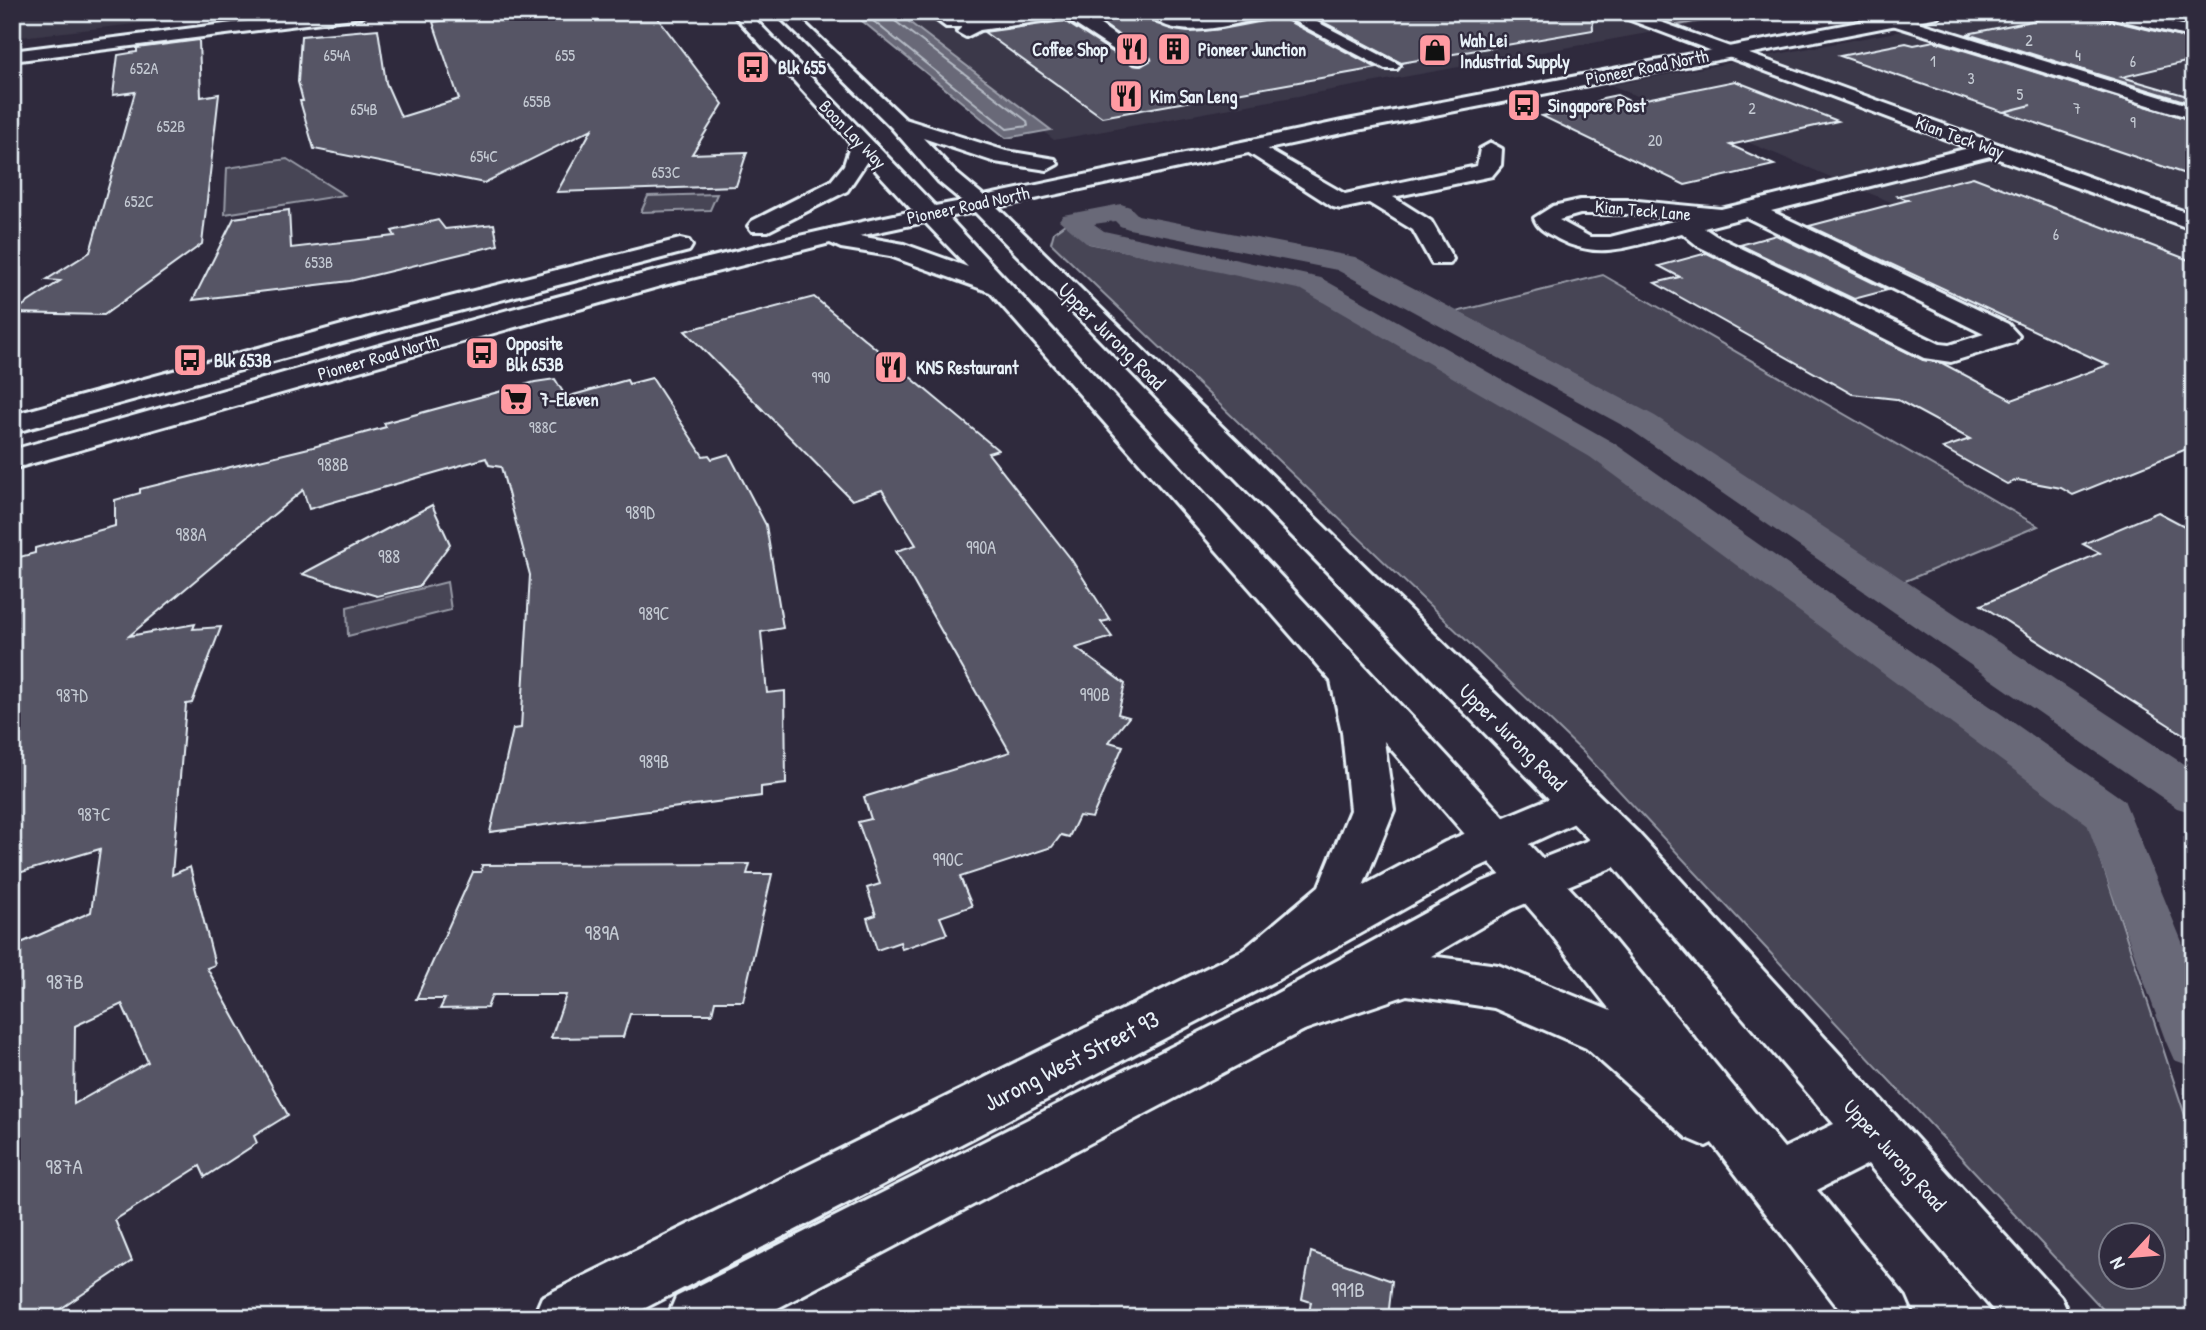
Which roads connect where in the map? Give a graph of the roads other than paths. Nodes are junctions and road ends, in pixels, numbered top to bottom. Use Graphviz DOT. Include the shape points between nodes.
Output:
graph roads {
  1 [pos="295,12"];
  2 [pos="362,12"];
  3 [pos="738,12"];
  4 [pos="783,12"];
  5 [pos="934,12"];
  6 [pos="1074,12"];
  7 [pos="1154,12"];
  8 [pos="1196,12"];
  9 [pos="1208,12"];
  10 [pos="1269,12"];
  11 [pos="1284,12"];
  12 [pos="1617,12"];
  13 [pos="1846,12"];
  14 [pos="1938,12"];
  15 [pos="2110,12"];
  16 [pos="1068,13"];
  17 [pos="1041,14"];
  18 [pos="1895,20"];
  19 [pos="966,32"];
  20 [pos="2194,33"];
  21 [pos="1698,41"];
  22 [pos="12,46"];
  23 [pos="1726,51"];
  24 [pos="12,56"];
  25 [pos="1140,59"];
  26 [pos="1391,65"];
  27 [pos="2194,113"];
  28 [pos="898,123"];
  29 [pos="1247,136"];
  30 [pos="861,143"];
  31 [pos="1491,149"];
  32 [pos="1991,149"];
  33 [pos="1110,174"];
  34 [pos="956,184"];
  35 [pos="984,186"];
  36 [pos="910,194"];
  37 [pos="1373,195"];
  38 [pos="879,200"];
  39 [pos="853,206"];
  40 [pos="1746,208"];
  41 [pos="928,213"];
  42 [pos="1716,215"];
  43 [pos="2194,223"];
  44 [pos="1686,225"];
  45 [pos="760,226"];
  46 [pos="1029,226"];
  47 [pos="818,238"];
  48 [pos="1441,260"];
  49 [pos="997,285"];
  50 [pos="12,425"];
  51 [pos="12,460"];
  52 [pos="1348,670"];
  53 [pos="1579,802"];
  54 [pos="1494,840"];
  55 [pos="1622,845"];
  56 [pos="1531,880"];
  57 [pos="1260,965"];
  58 [pos="1286,1014"];
  59 [pos="1875,1132"];
  60 [pos="1776,1181"];
  61 [pos="563,1318"];
  62 [pos="697,1318"];
  63 [pos="1884,1318"];
  64 [pos="2040,1318"];
  1 -- 22 [label="main road"];
  2 -- 24 [label="main road"];
  3 -- 30 [label="main road, Boon Lay Way"];
  4 -- 28 [label="main road, Boon Lay Way"];
  5 -- 17 [label="main road" via="952,23"];
  6 -- 16 [label="main road"];
  7 -- 10 [label="main road" via="1185,26"];
  8 -- 9 [label="main road"];
  11 -- 26 [label="main road"];
  12 -- 21 [label="main road, Kian Teck Way"];
  13 -- 21 [label="main road, Pioneer Road North"];
  14 -- 18 [label="main road, Pioneer Road North"];
  15 -- 20 [label="main road"];
  16 -- 17 [label="main road"];
  16 -- 25 [label="main road"];
  17 -- 19 [label="main road" via="975,26"];
  18 -- 23 [label="main road, Pioneer Road North"];
  18 -- 27 [label="main road"];
  21 -- 23 [label="main road, Kian Teck Way"];
  21 -- 29 [label="main road, Pioneer Road North"];
  23 -- 29 [label="main road, Pioneer Road North"];
  23 -- 32 [label="main road, Kian Teck Way"];
  28 -- 34 [label="main road, Boon Lay Way"];
  28 -- 35 [label="main road, Pioneer Road North" via="1003,157 1054,163"];
  29 -- 33 [label="main road, Pioneer Road North"];
  29 -- 37 [label="main road" via="1338,201"];
  30 -- 36 [label="main road, Boon Lay Way"];
  30 -- 45 [label="main road" via="855,166 839,186"];
  31 -- 37 [label="main road" via="1490,165 1484,171"];
  32 -- 40 [label="main road, Kian Teck Lane"];
  32 -- 43 [label="main road, Kian Teck Way"];
  33 -- 35 [label="main road, Pioneer Road North"];
  33 -- 46 [label="main road"];
  34 -- 35 [label="main road, Upper Jurong Road"];
  34 -- 36 [label="main road, Pioneer Road North"];
  35 -- 41 [label="main road, Pioneer Road North"];
  35 -- 46 [label="main road, Upper Jurong Road"];
  36 -- 38 [label="main road, Pioneer Road North"];
  36 -- 41 [label="main road"];
  37 -- 48 [label="main road" via="1423,226"];
  39 -- 45 [label="main road, Pioneer Road North"];
  40 -- 42 [label="main road, Kian Teck Lane"];
  40 -- 44 [label="main road" via="2004,336 1951,354 1934,352 1707,241"];
  41 -- 47 [label="main road, Pioneer Road North"];
  41 -- 49 [label="main road"];
  42 -- 44 [label="main road, Kian Teck Lane"];
  42 -- 44 [label="main road, Kian Teck Lane" via="1584,205 1546,218 1548,224 1599,246"];
  45 -- 50 [label="main road, Pioneer Road North"];
  46 -- 53 [label="main road, Upper Jurong Road"];
  47 -- 49 [label="main road" via="895,249"];
  47 -- 51 [label="main road, Pioneer Road North"];
  49 -- 52 [label="main road"];
  52 -- 54 [label="main road"];
  52 -- 57 [label="main road" via="1372,810 1337,898"];
  53 -- 54 [label="main road, Jurong West Street 93"];
  53 -- 55 [label="main road, Upper Jurong Road"];
  54 -- 56 [label="main road"];
  54 -- 57 [label="main road, Jurong West Street 93"];
  55 -- 56 [label="main road"];
  55 -- 59 [label="main road, Upper Jurong Road"];
  56 -- 58 [label="main road"];
  56 -- 60 [label="main road" via="1560,910"];
  57 -- 61 [label="main road, Jurong West Street 93"];
  58 -- 60 [label="main road" via="1407,974 1497,987 1604,1032"];
  58 -- 62 [label="main road"];
  59 -- 60 [label="main road"];
  59 -- 64 [label="main road, Upper Jurong Road"];
  60 -- 63 [label="main road"];
}
